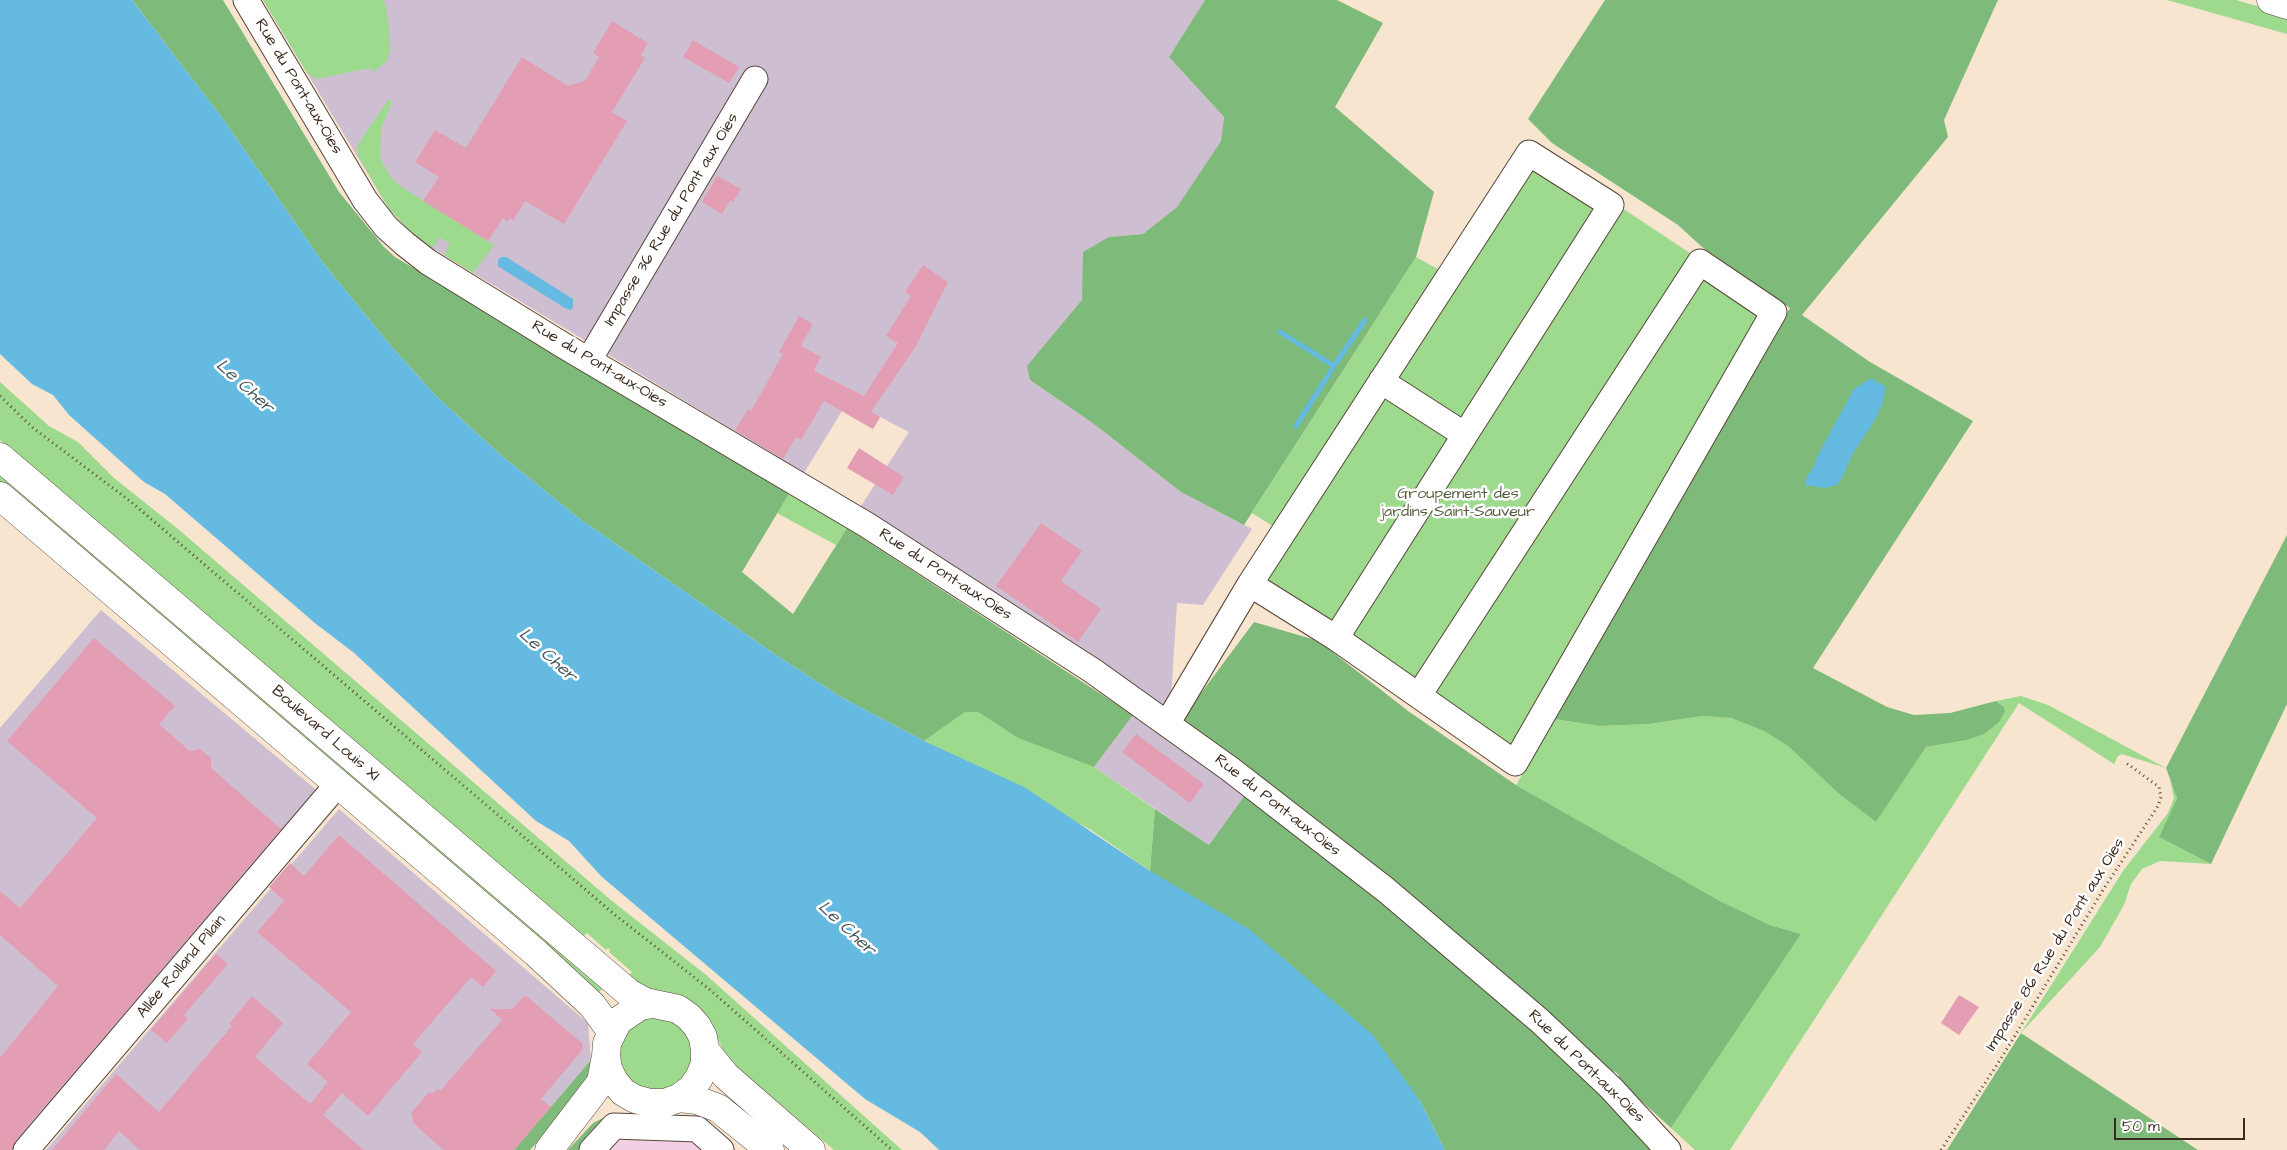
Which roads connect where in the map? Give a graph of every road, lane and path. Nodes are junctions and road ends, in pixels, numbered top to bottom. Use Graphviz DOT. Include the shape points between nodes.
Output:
graph roads {
  1 [pos="246,0"];
  2 [pos="2271,0"];
  3 [pos="2287,5"];
  4 [pos="755,79"];
  5 [pos="589,360"];
  6 [pos="1381,381"];
  7 [pos="0,396"];
  8 [pos="1465,435"];
  9 [pos="0,457"];
  10 [pos="2,500"];
  11 [pos="1250,584"];
  12 [pos="1336,638"];
  13 [pos="1419,695"];
  14 [pos="1167,724"];
  15 [pos="2125,762"];
  16 [pos="337,785"];
  17 [pos="654,1004"];
  18 [pos="608,1044"];
  19 [pos="705,1050"];
  20 [pos="679,1098"];
  21 [pos="635,1099"];
  22 [pos="26,1150"];
  23 [pos="549,1150"];
  24 [pos="592,1150"];
  25 [pos="721,1150"];
  26 [pos="770,1150"];
  27 [pos="811,1150"];
  28 [pos="892,1150"];
  29 [pos="1668,1150"];
  30 [pos="1941,1150"];
  1 -- 5 [label="street, Rue du Pont-aux-Oies" via="366,200 386,227 428,262"];
  2 -- 3 [label="main road"];
  4 -- 5 [label="street, Impasse 36 Rue du Pont aux Oies"];
  5 -- 14 [label="street, Rue du Pont-aux-Oies" via="868,525 1094,671"];
  6 -- 8 [label="street"];
  6 -- 8 [label="street" via="1529,153 1611,205"];
  6 -- 11 [label="street"];
  7 -- 28 [label="path" via="39,433 130,501 614,914 709,988"];
  8 -- 12 [label="street"];
  9 -- 17 [label="main road, Boulevard Louis XI" via="622,988 638,999"];
  10 -- 16 [label="main road, Boulevard Louis XI"];
  11 -- 12 [label="street"];
  11 -- 14 [label="street"];
  12 -- 13 [label="street"];
  13 -- 13 [label="street" via="1515,763 1774,312 1700,262"];
  14 -- 29 [label="street, Rue du Pont-aux-Oies" via="1260,791 1378,884 1540,1020 1611,1088"];
  15 -- 30 [label="path, Impasse 86 Rue du Pont aux Oies" via="2159,787 2158,806 2103,890 2002,1058"];
  16 -- 18 [label="main road, Boulevard Louis XI" via="536,953 592,1005"];
  16 -- 22 [label="street, Allée Rolland Pilain"];
  17 -- 18 [label="main road" via="628,1012"];
  17 -- 19 [label="main road" via="678,1009 689,1017 697,1026"];
  18 -- 21 [label="main road" via="608,1069 614,1082"];
  18 -- 23 [label="main road" via="601,1082"];
  19 -- 20 [label="main road" via="700,1078"];
  19 -- 27 [label="main road" via="726,1076"];
  20 -- 21 [label="main road" via="665,1103"];
  20 -- 26 [label="main road" via="697,1100 718,1108"];
  21 -- 23 [label="main road" via="603,1103"];
  24 -- 25 [label="street" via="614,1126 697,1129"];
}
